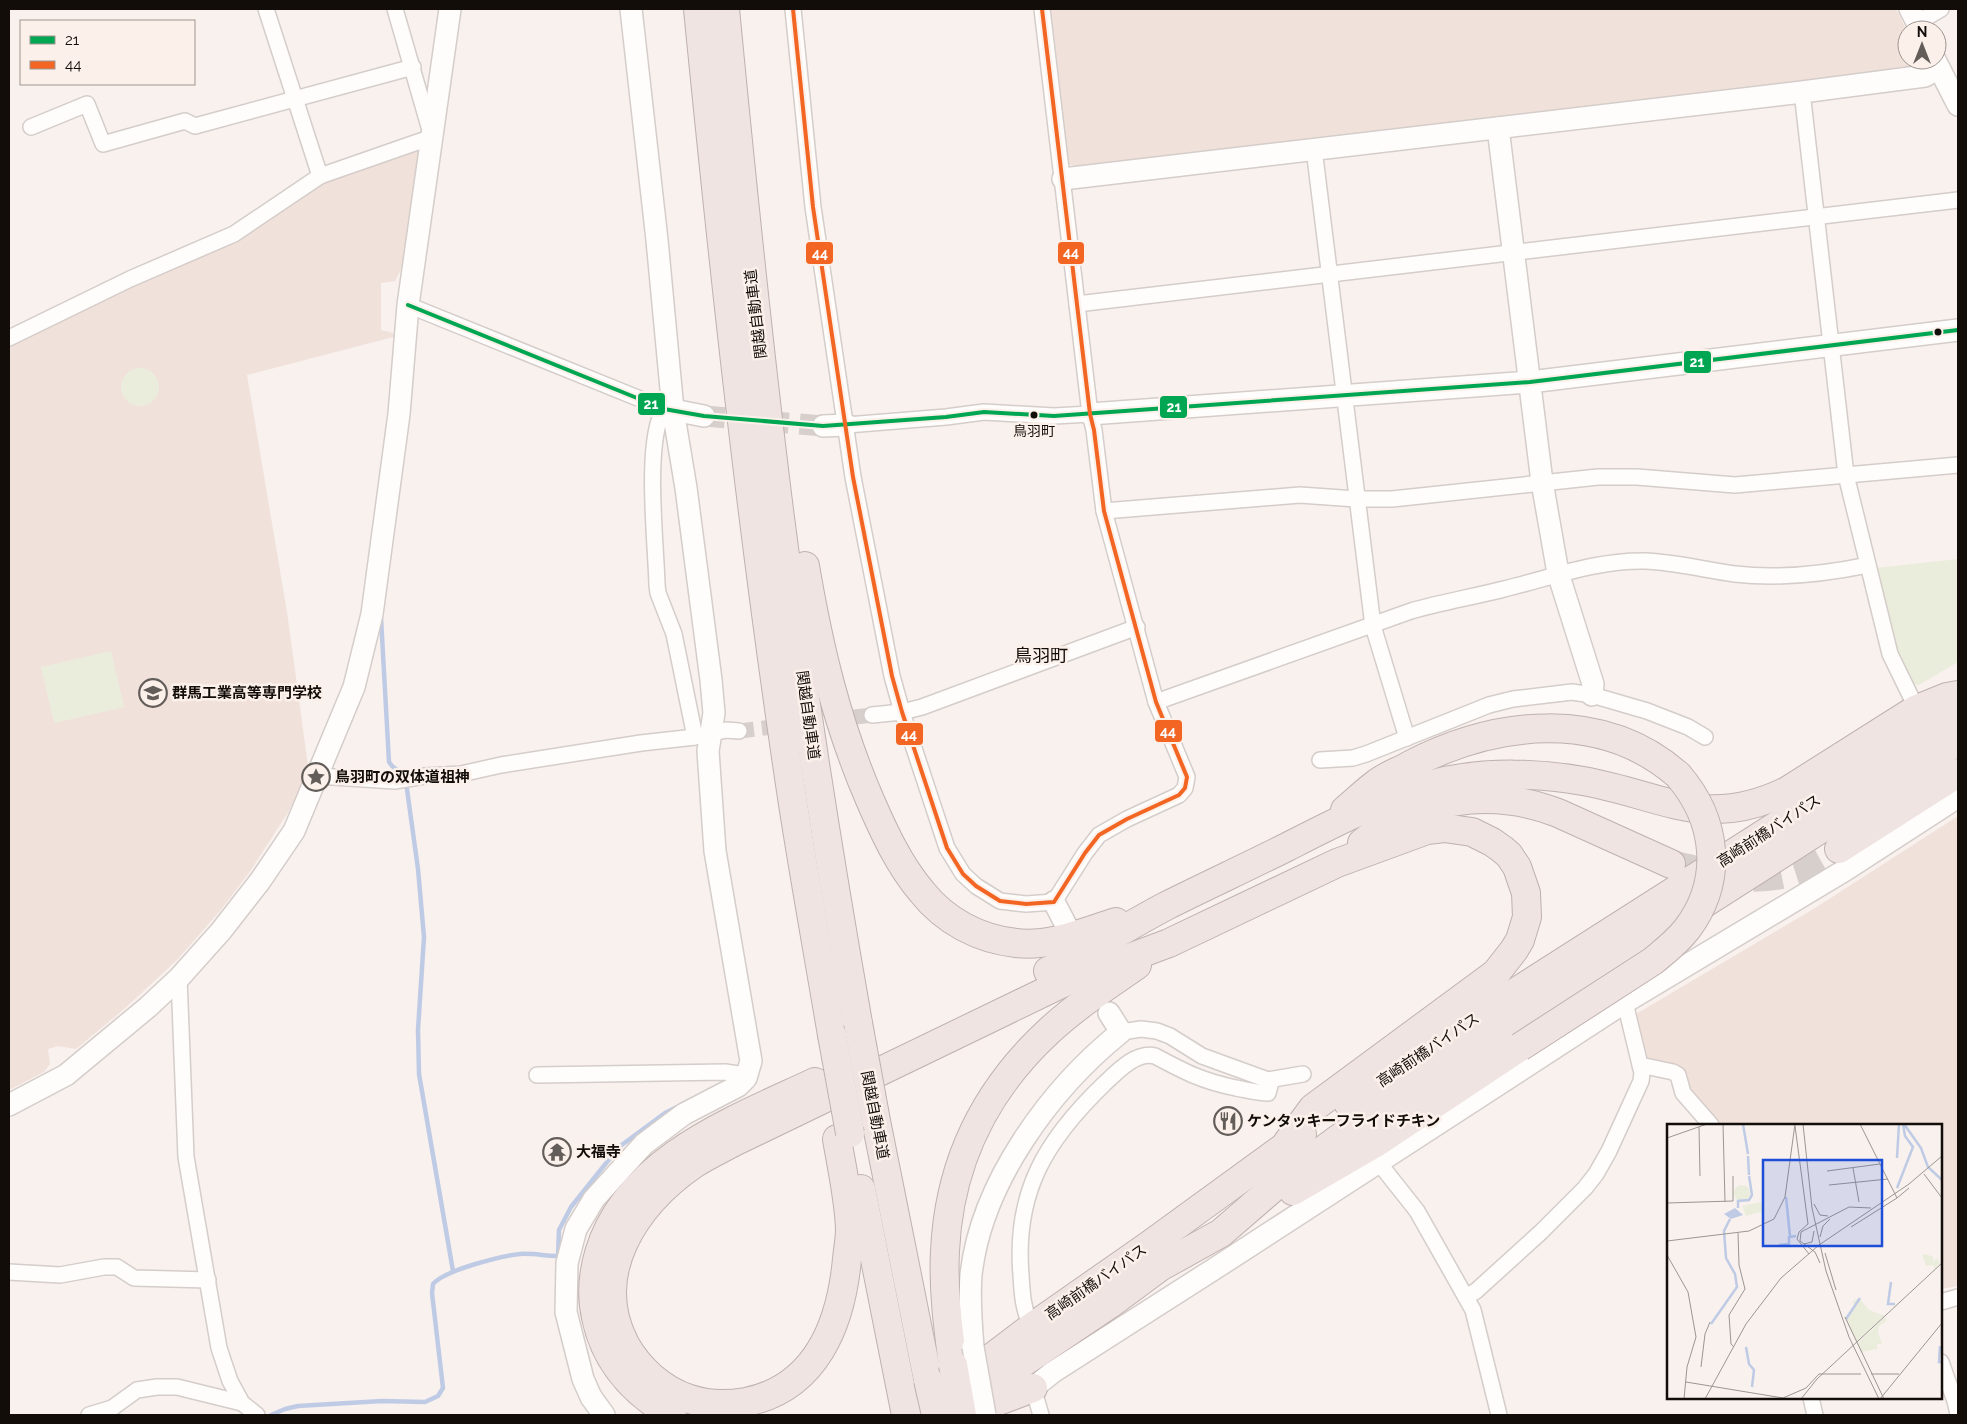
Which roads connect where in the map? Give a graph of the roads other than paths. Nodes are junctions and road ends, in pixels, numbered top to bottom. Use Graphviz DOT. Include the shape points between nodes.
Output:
graph roads {
  1 [pos="266,9"];
  2 [pos="396,9"];
  3 [pos="450,9"];
  4 [pos="631,9"];
  5 [pos="698,9"];
  6 [pos="725,9"];
  7 [pos="793,9"];
  8 [pos="1042,9"];
  9 [pos="1941,9"];
  10 [pos="1918,20"];
  11 [pos="413,68"];
  12 [pos="1930,70"];
  13 [pos="1940,70"];
  14 [pos="1802,92"];
  15 [pos="295,100"];
  16 [pos="1958,105"];
  17 [pos="31,128"];
  18 [pos="1498,128"];
  19 [pos="432,137"];
  20 [pos="1314,149"];
  21 [pos="320,176"];
  22 [pos="1063,179"];
  23 [pos="1958,200"];
  24 [pos="1816,217"];
  25 [pos="745,218"];
  26 [pos="1513,254"];
  27 [pos="1329,276"];
  28 [pos="1077,304"];
  29 [pos="408,305"];
  30 [pos="1958,330"];
  31 [pos="9,338"];
  32 [pos="1831,345"];
  33 [pos="1530,382"];
  34 [pos="1344,396"];
  35 [pos="668,410"];
  36 [pos="1090,414"];
  37 [pos="704,416"];
  38 [pos="847,425"];
  39 [pos="823,426"];
  40 [pos="1958,465"];
  41 [pos="1846,475"];
  42 [pos="1542,482"];
  43 [pos="1356,499"];
  44 [pos="1104,511"];
  45 [pos="1868,566"];
  46 [pos="1558,573"];
  47 [pos="1373,626"];
  48 [pos="1136,627"];
  49 [pos="1592,695"];
  50 [pos="1958,695"];
  51 [pos="1911,697"];
  52 [pos="1156,702"];
  53 [pos="1958,710"];
  54 [pos="902,712"];
  55 [pos="872,715"];
  56 [pos="739,731"];
  57 [pos="703,735"];
  58 [pos="1705,737"];
  59 [pos="1408,738"];
  60 [pos="1958,741"];
  61 [pos="1320,760"];
  62 [pos="1958,773"];
  63 [pos="318,776"];
  64 [pos="1958,797"];
  65 [pos="1321,830"];
  66 [pos="1839,849"];
  67 [pos="1337,863"];
  68 [pos="1671,864"];
  69 [pos="1054,902"];
  70 [pos="1166,906"];
  71 [pos="1067,927"];
  72 [pos="1169,943"];
  73 [pos="179,978"];
  74 [pos="1622,1004"];
  75 [pos="1109,1013"];
  76 [pos="1121,1032"];
  77 [pos="1640,1066"];
  78 [pos="1303,1074"];
  79 [pos="537,1075"];
  80 [pos="746,1078"];
  81 [pos="1268,1080"];
  82 [pos="9,1104"];
  83 [pos="1042,1114"];
  84 [pos="1710,1124"];
  85 [pos="1059,1132"];
  86 [pos="844,1136"];
  87 [pos="1287,1143"];
  88 [pos="1379,1163"];
  89 [pos="1221,1233"];
  90 [pos="10,1273"];
  91 [pos="208,1280"];
  92 [pos="1466,1297"];
  93 [pos="1958,1297"];
  94 [pos="1942,1302"];
  95 [pos="1032,1327"];
  96 [pos="963,1356"];
  97 [pos="1942,1365"];
  98 [pos="1033,1388"];
  99 [pos="1812,1399"];
  100 [pos="242,1402"];
  101 [pos="908,1409"];
  102 [pos="1958,1414"];
  103 [pos="88,1415"];
  104 [pos="256,1415"];
  105 [pos="604,1415"];
  106 [pos="672,1415"];
  107 [pos="936,1415"];
  108 [pos="956,1415"];
  109 [pos="962,1415"];
  110 [pos="971,1415"];
  111 [pos="985,1415"];
  112 [pos="1041,1415"];
  113 [pos="1499,1415"];
  114 [pos="1815,1415"];
  1 -- 15 [label="street"];
  2 -- 11 [label="street"];
  3 -- 19 [label="street"];
  4 -- 35 [label="street" via="657,240"];
  5 -- 86 [label="highway, 関越自動車道, bridge" via="751,497 826,1039"];
  6 -- 25 [label="highway, 関越自動車道"];
  7 -- 38 [label="street" via="813,207"];
  8 -- 22 [label="street"];
  9 -- 10 [label="street"];
  11 -- 15 [label="street"];
  11 -- 19 [label="street"];
  12 -- 14 [label="street" via="1924,76"];
  13 -- 16 [label="street"];
  14 -- 18 [label="street"];
  14 -- 24 [label="street"];
  15 -- 17 [label="street" via="195,126 185,121 103,144 87,104"];
  15 -- 21 [label="street"];
  18 -- 20 [label="street"];
  18 -- 26 [label="street"];
  19 -- 21 [label="street"];
  19 -- 29 [label="street"];
  20 -- 22 [label="street"];
  20 -- 27 [label="street"];
  21 -- 31 [label="street" via="234,234 130,279"];
  22 -- 28 [label="street"];
  23 -- 24 [label="street"];
  24 -- 26 [label="street"];
  24 -- 32 [label="street"];
  25 -- 70 [label="highway" via="813,610 829,683 856,767 905,871 922,893 958,924 974,933 1015,943 1055,940"];
  25 -- 107 [label="highway, 関越自動車道, bridge" via="779,510 838,907 876,1121"];
  26 -- 27 [label="street"];
  26 -- 33 [label="street"];
  27 -- 28 [label="street"];
  27 -- 34 [label="street"];
  28 -- 36 [label="street"];
  29 -- 35 [label="street"];
  29 -- 63 [label="street" via="399,414 372,614 354,687"];
  30 -- 32 [label="street"];
  32 -- 33 [label="street"];
  32 -- 41 [label="street"];
  33 -- 34 [label="street"];
  33 -- 42 [label="street"];
  34 -- 36 [label="street"];
  34 -- 43 [label="street"];
  35 -- 37 [label="street"];
  35 -- 57 [label="street" via="686,488 705,628 714,713"];
  35 -- 57 [label="street" via="657,425 653,462 657,585"];
  36 -- 38 [label="street" via="1054,416 984,412"];
  36 -- 44 [label="street"];
  38 -- 39 [label="street"];
  38 -- 54 [label="street" via="871,574"];
  40 -- 41 [label="street"];
  41 -- 42 [label="street" via="1735,485 1620,477"];
  41 -- 45 [label="street"];
  42 -- 43 [label="street" via="1392,499"];
  42 -- 46 [label="street"];
  43 -- 44 [label="street" via="1300,495"];
  43 -- 47 [label="street"];
  44 -- 48 [label="street"];
  45 -- 46 [label="street" via="1775,576 1632,561"];
  45 -- 51 [label="street" via="1890,654"];
  46 -- 47 [label="street" via="1504,590 1442,602"];
  46 -- 49 [label="street" via="1593,684"];
  47 -- 52 [label="street"];
  47 -- 59 [label="street"];
  48 -- 52 [label="street"];
  48 -- 54 [label="street" via="922,708"];
  49 -- 58 [label="street" via="1671,719"];
  49 -- 59 [label="street" via="1572,692 1513,699 1489,705"];
  50 -- 65 [label="highway" via="1915,710 1787,792 1745,806 1715,811 1692,809 1584,781 1507,775 1445,781 1419,788"];
  52 -- 69 [label="street" via="1187,777 1186,788 1179,795 1127,818 1099,836"];
  53 -- 87 [label="highway, 高崎前橋バイパス" via="1494,1006"];
  54 -- 55 [label="street"];
  54 -- 69 [label="street" via="947,848 963,874 1000,900 1026,904"];
  56 -- 57 [label="street"];
  57 -- 63 [label="street" via="501,765 461,774 394,781"];
  57 -- 80 [label="street" via="708,751 715,851 750,1050 751,1061"];
  59 -- 61 [label="street" via="1353,758"];
  60 -- 89 [label="highway, 高崎前橋バイパス" via="1387,1104 1281,1181"];
  62 -- 66 [label="highway"];
  63 -- 73 [label="street" via="289,838 260,881"];
  64 -- 74 [label="street" via="1847,869"];
  65 -- 70 [label="highway"];
  65 -- 89 [label="highway, bridge" via="1378,782 1423,758 1466,741 1518,729 1546,727 1613,738 1653,755 1678,775 1701,808 1711,845 1711,860 1708,882 1696,915 1680,937 1653,961 1374,1144"];
  67 -- 68 [label="highway" via="1382,827 1407,814 1443,803 1488,798 1539,805"];
  67 -- 72 [label="highway"];
  67 -- 87 [label="highway" via="1427,830 1444,828 1472,832 1492,842 1513,861 1523,880 1527,917 1520,940 1496,973 1312,1108"];
  69 -- 71 [label="street"];
  70 -- 106 [label="highway" via="1074,959 714,1131 682,1150 643,1183 616,1214 607,1232 594,1273 595,1312 602,1339 618,1369 642,1395"];
  72 -- 86 [label="highway" via="1065,982 734,1142 695,1164 665,1188 644,1209 624,1241 612,1290 612,1306 620,1334 639,1364 660,1384 691,1400 738,1403 771,1394 808,1368 832,1329 845,1281 850,1231"];
  72 -- 96 [label="highway" via="1048,1032 997,1091 974,1132 951,1194 945,1252 945,1305"];
  73 -- 82 [label="street" via="66,1075"];
  73 -- 91 [label="street" via="186,1157"];
  74 -- 77 [label="street" via="1627,1011"];
  74 -- 88 [label="street"];
  75 -- 76 [label="street"];
  76 -- 81 [label="street" via="1130,1029 1157,1031 1202,1056"];
  76 -- 83 [label="street" via="1072,1078"];
  77 -- 84 [label="street" via="1678,1075 1683,1093"];
  77 -- 92 [label="street" via="1641,1081 1596,1174 1541,1232"];
  78 -- 81 [label="street"];
  79 -- 80 [label="street" via="725,1072"];
  80 -- 105 [label="street" via="724,1095 684,1114 644,1144 594,1199 576,1230 568,1263 566,1312 585,1384"];
  81 -- 85 [label="street" via="1268,1093 1259,1093 1199,1079 1155,1056 1143,1055 1111,1078"];
  83 -- 85 [label="street"];
  83 -- 96 [label="street" via="1005,1170 980,1232 971,1274"];
  85 -- 95 [label="street" via="1034,1179 1023,1219 1021,1282 1026,1314"];
  86 -- 101 [label="highway, 関越自動車道"];
  87 -- 95 [label="highway, 高崎前橋バイパス"];
  88 -- 92 [label="street" via="1418,1211"];
  88 -- 98 [label="street"];
  89 -- 108 [label="highway, 高崎前橋バイパス" via="1160,1267 1018,1366"];
  90 -- 91 [label="street" via="60,1275 117,1267 134,1278"];
  91 -- 100 [label="street" via="219,1348 230,1381"];
  92 -- 113 [label="street" via="1473,1310"];
  93 -- 94 [label="street"];
  95 -- 101 [label="highway, 高崎前橋バイパス"];
  96 -- 109 [label="highway, bridge"];
  96 -- 111 [label="street, bridge"];
  97 -- 102 [label="street"];
  98 -- 110 [label="highway" via="993,1402"];
  98 -- 112 [label="street"];
  99 -- 114 [label="street"];
  100 -- 103 [label="street" via="178,1387 157,1387 137,1390 112,1408"];
  100 -- 104 [label="street"];
}
